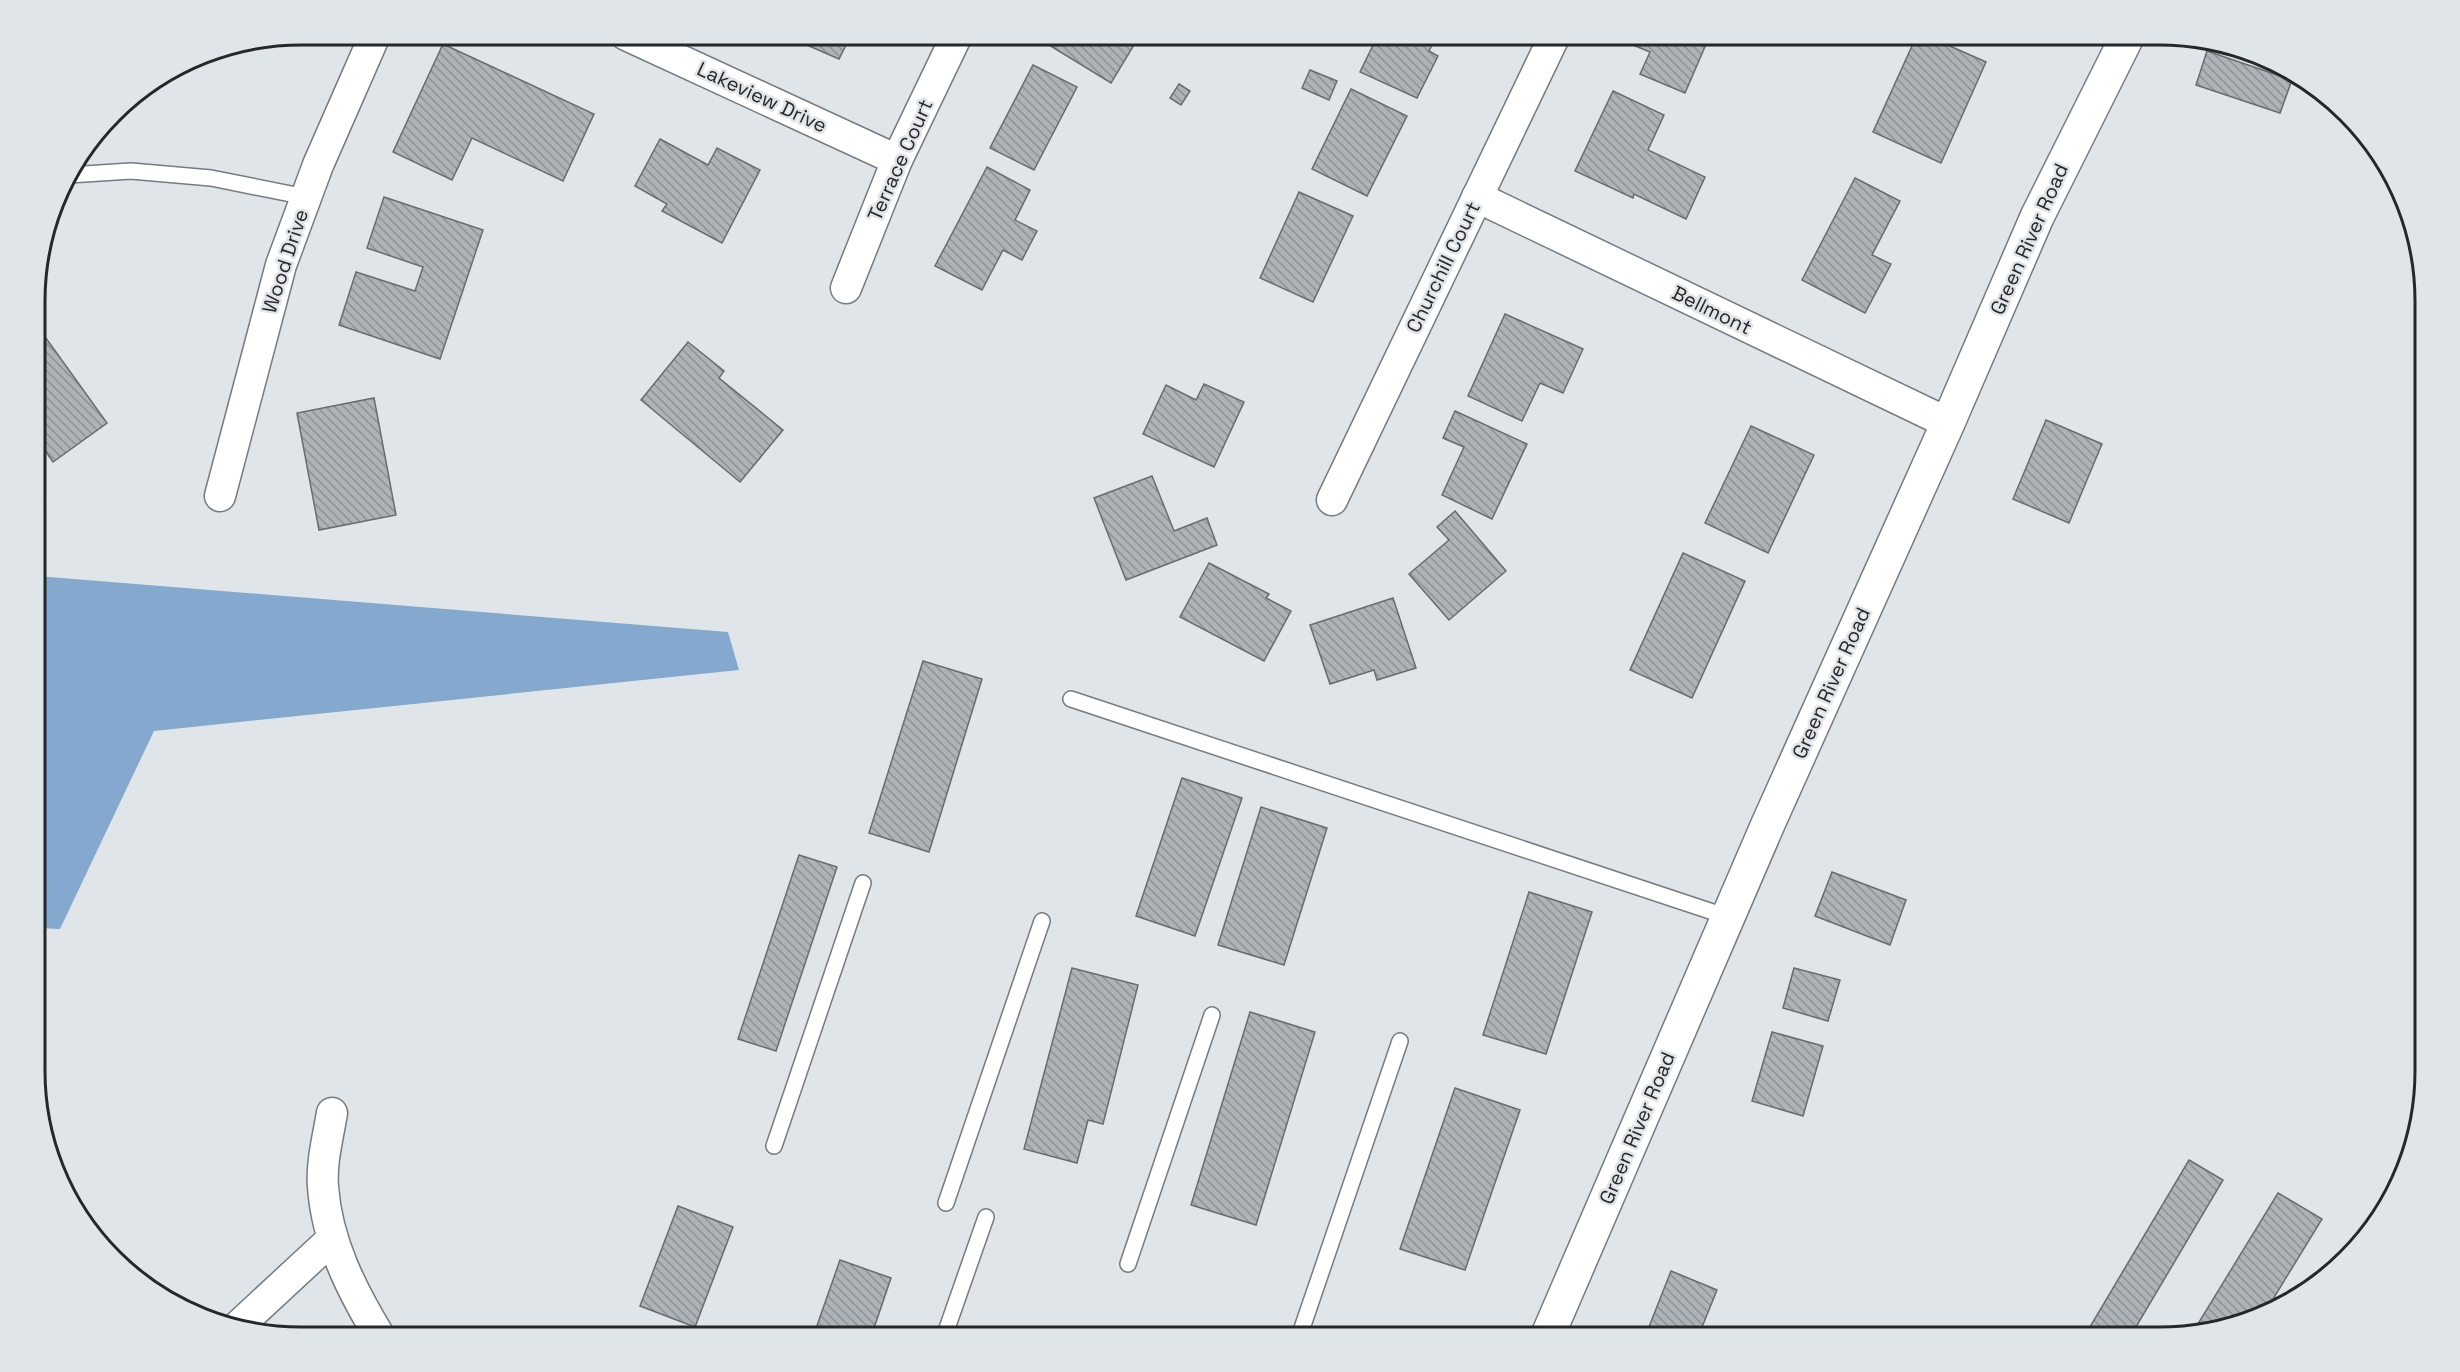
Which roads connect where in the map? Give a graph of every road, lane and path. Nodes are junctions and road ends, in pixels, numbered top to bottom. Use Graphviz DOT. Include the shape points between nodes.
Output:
graph roads {
  1 [pos="370,45"];
  2 [pos="650,45"];
  3 [pos="952,45"];
  4 [pos="1550,45"];
  5 [pos="2123,45"];
  6 [pos="897,160"];
  7 [pos="78,174"];
  8 [pos="306,197"];
  9 [pos="1477,197"];
  10 [pos="846,288"];
  11 [pos="1948,423"];
  12 [pos="220,496"];
  13 [pos="1332,500"];
  14 [pos="1071,699"];
  15 [pos="863,883"];
  16 [pos="1728,917"];
  17 [pos="1042,921"];
  18 [pos="1212,1015"];
  19 [pos="1400,1041"];
  20 [pos="332,1113"];
  21 [pos="774,1146"];
  22 [pos="946,1203"];
  23 [pos="986,1217"];
  24 [pos="332,1239"];
  25 [pos="1128,1264"];
  26 [pos="244,1320"];
  27 [pos="374,1327"];
  28 [pos="948,1327"];
  29 [pos="1302,1327"];
  30 [pos="1551,1327"];
  1 -- 8 [label="street, Wood Drive"];
  2 -- 6 [label="street, Lakeview Drive"];
  3 -- 6 [label="street, Terrace Court"];
  4 -- 9 [label="street, Churchill Court"];
  5 -- 11 [label="street, Green River Road" via="2037,217"];
  6 -- 10 [label="street, Terrace Court"];
  7 -- 8 [label="lane" via="131,171 211,178"];
  8 -- 12 [label="street, Wood Drive" via="281,265"];
  9 -- 11 [label="street, Bellmont"];
  9 -- 13 [label="street, Churchill Court"];
  11 -- 16 [label="street, Green River Road"];
  14 -- 16 [label="lane"];
  15 -- 21 [label="lane"];
  16 -- 30 [label="street, Green River Road"];
  17 -- 22 [label="lane"];
  18 -- 25 [label="lane"];
  19 -- 29 [label="lane"];
  20 -- 24 [label="street" via="322,1187"];
  23 -- 28 [label="lane"];
  24 -- 26 [label="street"];
  24 -- 27 [label="street" via="345,1275"];
}
